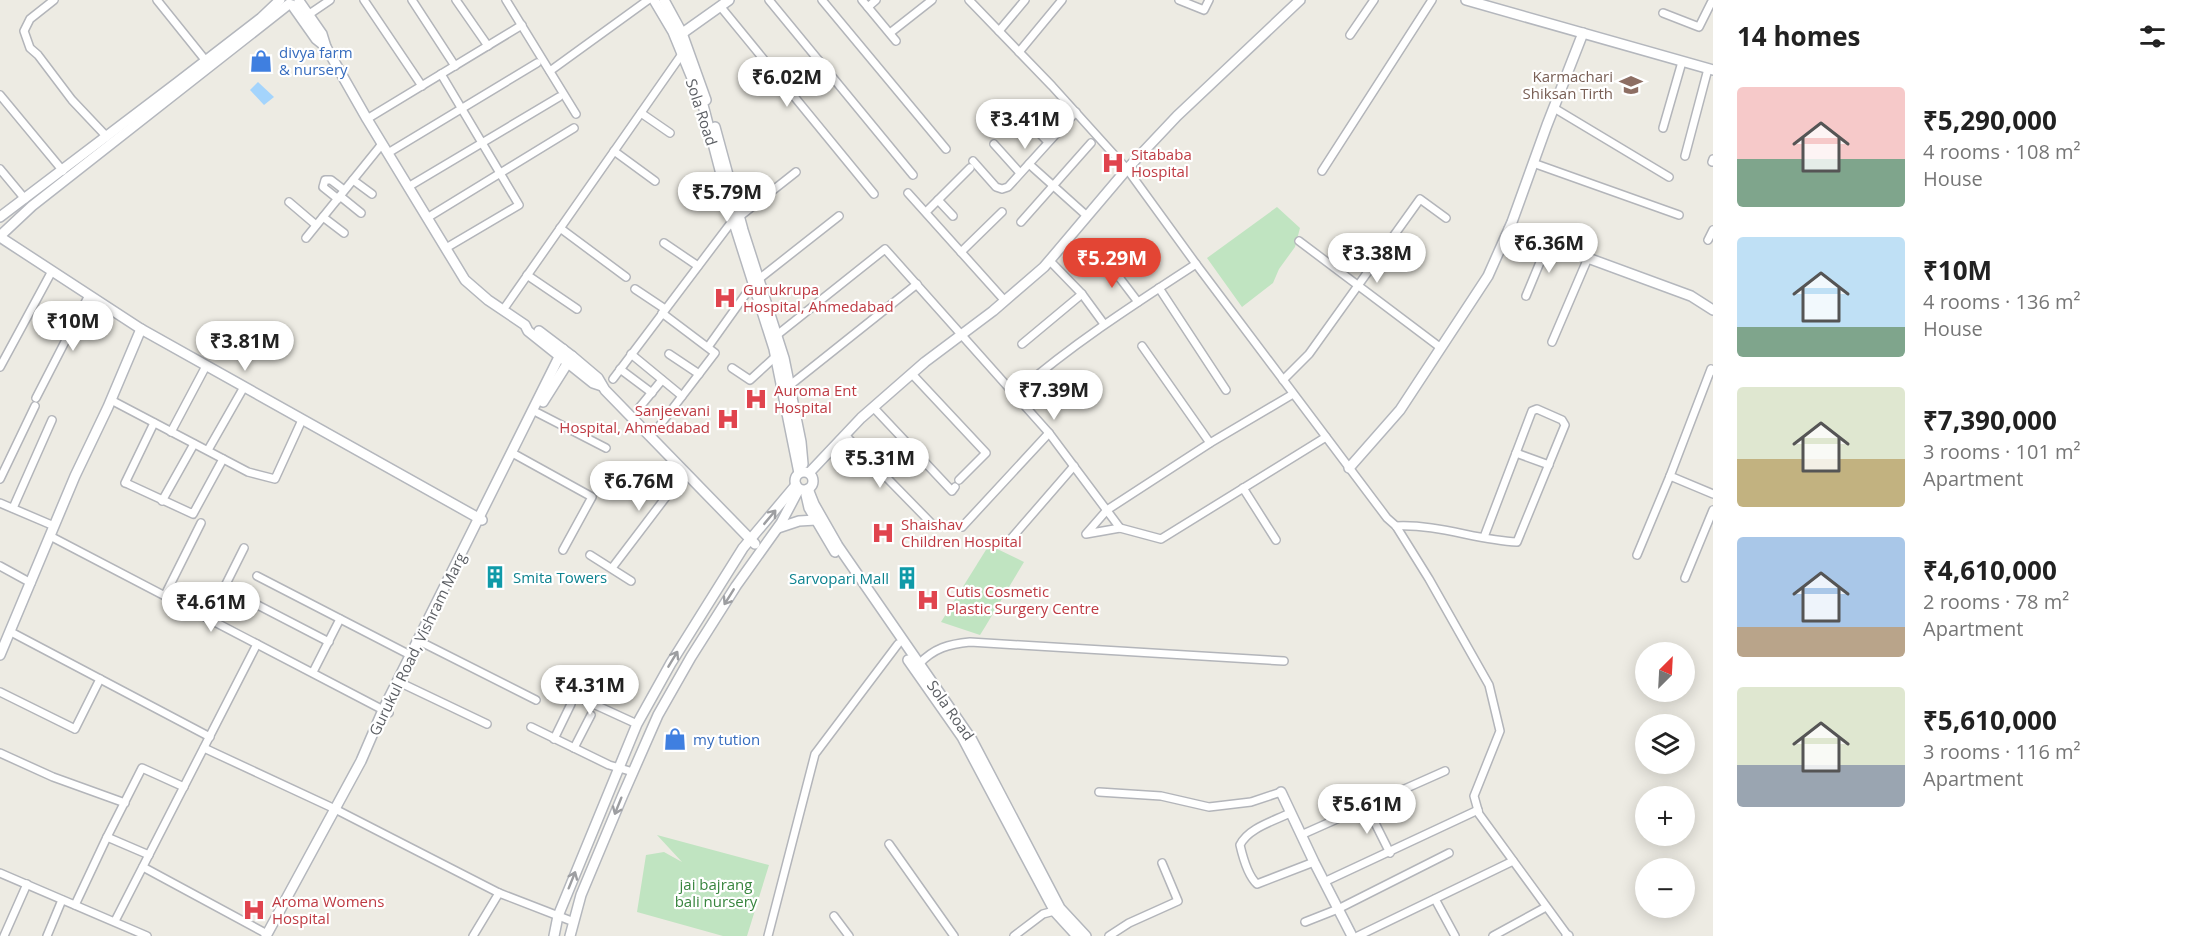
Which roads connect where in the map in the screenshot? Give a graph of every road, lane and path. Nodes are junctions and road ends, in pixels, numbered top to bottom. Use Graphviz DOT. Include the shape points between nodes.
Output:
graph roads {
  1 [pos="54,0"];
  2 [pos="330,0"];
  3 [pos="364,0"];
  4 [pos="411,0"];
  5 [pos="456,0"];
  6 [pos="506,0"];
  7 [pos="648,0"];
  8 [pos="654,0"];
  9 [pos="664,0"];
  10 [pos="729,0"];
  11 [pos="769,0"];
  12 [pos="822,0"];
  13 [pos="862,0"];
  14 [pos="876,0"];
  15 [pos="932,0"];
  16 [pos="969,0"];
  17 [pos="1025,0"];
  18 [pos="1062,0"];
  19 [pos="1179,0"];
  20 [pos="1209,0"];
  21 [pos="1300,0"];
  22 [pos="1374,0"];
  23 [pos="1432,0"];
  24 [pos="1467,0"];
  25 [pos="1703,0"];
  26 [pos="160,1"];
  27 [pos="291,2"];
  28 [pos="1712,3"];
  29 [pos="720,6"];
  30 [pos="868,7"];
  31 [pos="1663,13"];
  32 [pos="308,15"];
  33 [pos="522,25"];
  34 [pos="999,31"];
  35 [pos="890,33"];
  36 [pos="1583,33"];
  37 [pos="1350,35"];
  38 [pos="679,36"];
  39 [pos="896,41"];
  40 [pos="326,46"];
  41 [pos="488,46"];
  42 [pos="1019,52"];
  43 [pos="682,54"];
  44 [pos="206,61"];
  45 [pos="1682,62"];
  46 [pos="537,63"];
  47 [pos="455,66"];
  48 [pos="1711,70"];
  49 [pos="550,71"];
  50 [pos="441,74"];
  51 [pos="422,86"];
  52 [pos="0,95"];
  53 [pos="559,97"];
  54 [pos="461,108"];
  55 [pos="1554,108"];
  56 [pos="1017,110"];
  57 [pos="1076,112"];
  58 [pos="641,113"];
  59 [pos="576,114"];
  60 [pos="367,119"];
  61 [pos="574,128"];
  62 [pos="1663,128"];
  63 [pos="670,132"];
  64 [pos="107,137"];
  65 [pos="482,141"];
  66 [pos="1048,142"];
  67 [pos="1091,143"];
  68 [pos="382,144"];
  69 [pos="994,144"];
  70 [pos="946,149"];
  71 [pos="614,151"];
  72 [pos="388,153"];
  73 [pos="1685,156"];
  74 [pos="1533,163"];
  75 [pos="1029,164"];
  76 [pos="0,169"];
  77 [pos="1127,169"];
  78 [pos="63,171"];
  79 [pos="1322,171"];
  80 [pos="500,172"];
  81 [pos="796,172"];
  82 [pos="1020,173"];
  83 [pos="913,175"];
  84 [pos="1669,177"];
  85 [pos="353,180"];
  86 [pos="655,181"];
  87 [pos="1053,186"];
  88 [pos="408,187"];
  89 [pos="908,193"];
  90 [pos="372,194"];
  91 [pos="874,194"];
  92 [pos="340,195"];
  93 [pos="25,199"];
  94 [pos="938,200"];
  95 [pos="289,202"];
  96 [pos="1002,212"];
  97 [pos="361,213"];
  98 [pos="926,213"];
  99 [pos="1678,214"];
  100 [pos="839,216"];
  101 [pos="953,216"];
  102 [pos="1087,216"];
  103 [pos="0,217"];
  104 [pos="323,217"];
  105 [pos="427,218"];
  106 [pos="1446,218"];
  107 [pos="736,219"];
  108 [pos="1021,222"];
  109 [pos="316,225"];
  110 [pos="560,228"];
  111 [pos="1509,229"];
  112 [pos="1713,230"];
  113 [pos="344,233"];
  114 [pos="0,236"];
  115 [pos="306,238"];
  116 [pos="1708,240"];
  117 [pos="1299,241"];
  118 [pos="664,243"];
  119 [pos="1548,243"];
  120 [pos="446,248"];
  121 [pos="962,252"];
  122 [pos="1588,258"];
  123 [pos="1106,260"];
  124 [pos="1050,261"];
  125 [pos="1196,264"];
  126 [pos="698,266"];
  127 [pos="52,271"];
  128 [pos="527,275"];
  129 [pos="626,277"];
  130 [pos="756,281"];
  131 [pos="917,284"];
  132 [pos="1359,286"];
  133 [pos="1159,288"];
  134 [pos="635,289"];
  135 [pos="1082,294"];
  136 [pos="89,295"];
  137 [pos="1526,296"];
  138 [pos="1005,300"];
  139 [pos="1138,302"];
  140 [pos="577,309"];
  141 [pos="503,310"];
  142 [pos="1713,310"];
  143 [pos="663,311"];
  144 [pos="1104,324"];
  145 [pos="141,329"];
  146 [pos="962,334"];
  147 [pos="777,335"];
  148 [pos="1552,342"];
  149 [pos="1022,344"];
  150 [pos="1143,346"];
  151 [pos="708,347"];
  152 [pos="1441,348"];
  153 [pos="562,352"];
  154 [pos="631,354"];
  155 [pos="669,354"];
  156 [pos="775,357"];
  157 [pos="571,359"];
  158 [pos="206,366"];
  159 [pos="0,367"];
  160 [pos="732,368"];
  161 [pos="620,369"];
  162 [pos="1713,371"];
  163 [pos="699,374"];
  164 [pos="912,374"];
  165 [pos="613,378"];
  166 [pos="662,380"];
  167 [pos="1283,380"];
  168 [pos="789,386"];
  169 [pos="244,387"];
  170 [pos="1227,390"];
  171 [pos="652,393"];
  172 [pos="1015,394"];
  173 [pos="1293,394"];
  174 [pos="682,396"];
  175 [pos="36,398"];
  176 [pos="111,400"];
  177 [pos="35,406"];
  178 [pos="873,407"];
  179 [pos="639,408"];
  180 [pos="538,413"];
  181 [pos="52,420"];
  182 [pos="302,420"];
  183 [pos="154,423"];
  184 [pos="660,425"];
  185 [pos="171,432"];
  186 [pos="1049,433"];
  187 [pos="845,435"];
  188 [pos="1326,436"];
  189 [pos="1210,443"];
  190 [pos="194,444"];
  191 [pos="606,448"];
  192 [pos="208,450"];
  193 [pos="1516,453"];
  194 [pos="516,455"];
  195 [pos="223,459"];
  196 [pos="1549,465"];
  197 [pos="1074,466"];
  198 [pos="1349,468"];
  199 [pos="685,472"];
  200 [pos="804,473"];
  201 [pos="1670,476"];
  202 [pos="0,478"];
  203 [pos="802,488"];
  204 [pos="1243,488"];
  205 [pos="1713,494"];
  206 [pos="162,501"];
  207 [pos="0,502"];
  208 [pos="13,508"];
  209 [pos="1107,510"];
  210 [pos="1713,510"];
  211 [pos="480,519"];
  212 [pos="816,520"];
  213 [pos="201,524"];
  214 [pos="933,525"];
  215 [pos="1396,526"];
  216 [pos="962,527"];
  217 [pos="1120,528"];
  218 [pos="776,529"];
  219 [pos="52,531"];
  220 [pos="1484,537"];
  221 [pos="750,540"];
  222 [pos="1276,540"];
  223 [pos="1009,541"];
  224 [pos="244,548"];
  225 [pos="762,549"];
  226 [pos="563,550"];
  227 [pos="590,555"];
  228 [pos="1637,555"];
  229 [pos="0,566"];
  230 [pos="612,568"];
  231 [pos="257,576"];
  232 [pos="1685,578"];
  233 [pos="631,581"];
  234 [pos="31,583"];
  235 [pos="165,596"];
  236 [pos="248,600"];
  237 [pos="209,618"];
  238 [pos="340,619"];
  239 [pos="11,632"];
  240 [pos="329,642"];
  241 [pos="423,643"];
  242 [pos="257,644"];
  243 [pos="898,644"];
  244 [pos="0,655"];
  245 [pos="412,656"];
  246 [pos="1284,661"];
  247 [pos="919,664"];
  248 [pos="313,672"];
  249 [pos="100,679"];
  250 [pos="403,684"];
  251 [pos="554,686"];
  252 [pos="0,692"];
  253 [pos="536,700"];
  254 [pos="571,704"];
  255 [pos="386,711"];
  256 [pos="591,715"];
  257 [pos="487,724"];
  258 [pos="637,724"];
  259 [pos="531,727"];
  260 [pos="210,737"];
  261 [pos="554,739"];
  262 [pos="204,748"];
  263 [pos="574,748"];
  264 [pos="0,753"];
  265 [pos="619,767"];
  266 [pos="1444,771"];
  267 [pos="633,772"];
  268 [pos="184,787"];
  269 [pos="1099,792"];
  270 [pos="1281,792"];
  271 [pos="124,803"];
  272 [pos="1366,806"];
  273 [pos="337,810"];
  274 [pos="1478,810"];
  275 [pos="1290,813"];
  276 [pos="1301,835"];
  277 [pos="107,837"];
  278 [pos="888,844"];
  279 [pos="1390,853"];
  280 [pos="1449,853"];
  281 [pos="149,855"];
  282 [pos="1513,861"];
  283 [pos="1314,862"];
  284 [pos="1162,863"];
  285 [pos="143,867"];
  286 [pos="0,873"];
  287 [pos="1324,882"];
  288 [pos="27,884"];
  289 [pos="499,892"];
  290 [pos="1435,899"];
  291 [pos="62,900"];
  292 [pos="75,905"];
  293 [pos="1546,907"];
  294 [pos="1338,909"];
  295 [pos="1057,910"];
  296 [pos="558,916"];
  297 [pos="834,916"];
  298 [pos="115,921"];
  299 [pos="574,922"];
  300 [pos="1305,922"];
  301 [pos="268,935"];
  302 [pos="4,936"];
  303 [pos="47,936"];
  304 [pos="147,936"];
  305 [pos="473,936"];
  306 [pos="554,936"];
  307 [pos="570,936"];
  308 [pos="768,936"];
  309 [pos="849,936"];
  310 [pos="954,936"];
  311 [pos="1014,936"];
  312 [pos="1077,936"];
  313 [pos="1086,936"];
  314 [pos="1109,936"];
  315 [pos="1352,936"];
  316 [pos="1358,936"];
  317 [pos="1454,936"];
  318 [pos="1493,936"];
  319 [pos="1568,936"];
  1 -- 64 [label="street" via="30,19 24,31 30,48"];
  2 -- 32 [label="street"];
  3 -- 51 [label="street"];
  4 -- 47 [label="street"];
  5 -- 41 [label="street"];
  6 -- 33 [label="street"];
  7 -- 49 [label="street"];
  8 -- 38 [label="street, Sola Road"];
  9 -- 38 [label="street, Sola Road"];
  10 -- 29 [label="street"];
  11 -- 83 [label="street"];
  12 -- 70 [label="street"];
  13 -- 30 [label="street"];
  14 -- 30 [label="street"];
  15 -- 35 [label="street"];
  16 -- 34 [label="street"];
  17 -- 34 [label="street"];
  18 -- 42 [label="street"];
  19 -- 20 [label="street" via="1204,10"];
  21 -- 77 [label="street"];
  22 -- 37 [label="street"];
  23 -- 79 [label="street"];
  24 -- 36 [label="street"];
  25 -- 28 [label="street"];
  26 -- 44 [label="street"];
  27 -- 32 [label="street"];
  27 -- 40 [label="street" via="316,39"];
  27 -- 44 [label="street" via="261,18"];
  27 -- 114 [label="street" via="32,206"];
  28 -- 31 [label="street" via="1699,27"];
  29 -- 38 [label="street"];
  29 -- 91 [label="street"];
  30 -- 35 [label="street"];
  32 -- 40 [label="street"];
  33 -- 41 [label="street"];
  33 -- 49 [label="street"];
  34 -- 42 [label="street"];
  35 -- 39 [label="street"];
  36 -- 45 [label="street"];
  36 -- 55 [label="street"];
  38 -- 43 [label="street, Sola Road"];
  38 -- 107 [label="street, Sola Road" via="706,99"];
  40 -- 60 [label="street"];
  41 -- 47 [label="street"];
  42 -- 57 [label="street"];
  43 -- 58 [label="street"];
  43 -- 107 [label="street, Sola Road" via="703,105"];
  44 -- 64 [label="street"];
  45 -- 48 [label="street"];
  45 -- 62 [label="street"];
  46 -- 54 [label="street"];
  47 -- 50 [label="street"];
  48 -- 73 [label="street"];
  49 -- 59 [label="street"];
  50 -- 51 [label="street"];
  50 -- 54 [label="street"];
  51 -- 60 [label="street"];
  52 -- 78 [label="street"];
  53 -- 65 [label="street"];
  54 -- 65 [label="street"];
  54 -- 72 [label="street"];
  55 -- 74 [label="street"];
  55 -- 84 [label="street"];
  56 -- 66 [label="street"];
  57 -- 66 [label="street"];
  57 -- 77 [label="street"];
  58 -- 63 [label="street"];
  58 -- 71 [label="street"];
  60 -- 68 [label="street"];
  61 -- 80 [label="street"];
  64 -- 78 [label="street"];
  65 -- 80 [label="street"];
  65 -- 88 [label="street"];
  66 -- 75 [label="street"];
  67 -- 87 [label="street"];
  68 -- 72 [label="street"];
  68 -- 85 [label="street"];
  69 -- 82 [label="street"];
  71 -- 86 [label="street"];
  71 -- 110 [label="street"];
  72 -- 88 [label="street"];
  74 -- 99 [label="street"];
  74 -- 111 [label="street"];
  75 -- 82 [label="street"];
  75 -- 87 [label="street"];
  76 -- 93 [label="street"];
  77 -- 102 [label="street"];
  77 -- 125 [label="street"];
  78 -- 93 [label="street"];
  80 -- 105 [label="street"];
  80 -- 120 [label="street" via="519,205"];
  81 -- 107 [label="street"];
  82 -- 94 [label="street" via="1002,189 972,165"];
  85 -- 90 [label="street"];
  85 -- 92 [label="street"];
  87 -- 102 [label="street"];
  87 -- 108 [label="street"];
  88 -- 105 [label="street"];
  89 -- 98 [label="street"];
  92 -- 97 [label="street"];
  92 -- 104 [label="street"];
  93 -- 103 [label="street"];
  94 -- 98 [label="street"];
  94 -- 101 [label="street"];
  95 -- 109 [label="street"];
  96 -- 121 [label="street"];
  98 -- 121 [label="street"];
  100 -- 130 [label="street"];
  102 -- 124 [label="street"];
  104 -- 109 [label="street"];
  104 -- 113 [label="street"];
  105 -- 120 [label="street"];
  106 -- 132 [label="street" via="1420,199"];
  107 -- 126 [label="street"];
  107 -- 130 [label="street, Sola Road"];
  109 -- 115 [label="street"];
  110 -- 128 [label="street"];
  110 -- 129 [label="street"];
  111 -- 119 [label="street"];
  111 -- 152 [label="street" via="1488,276"];
  112 -- 116 [label="street"];
  114 -- 127 [label="street"];
  117 -- 132 [label="street"];
  118 -- 126 [label="street"];
  119 -- 122 [label="street"];
  119 -- 137 [label="street"];
  120 -- 141 [label="street" via="465,280"];
  121 -- 138 [label="street"];
  122 -- 142 [label="street" via="1691,296"];
  122 -- 148 [label="street"];
  123 -- 139 [label="street"];
  124 -- 135 [label="street"];
  124 -- 138 [label="street"];
  125 -- 133 [label="street"];
  125 -- 167 [label="street"];
  126 -- 143 [label="street"];
  127 -- 136 [label="street"];
  127 -- 159 [label="street"];
  128 -- 140 [label="street"];
  128 -- 141 [label="street"];
  130 -- 147 [label="street, Sola Road"];
  130 -- 151 [label="street"];
  130 -- 156 [label="street, Sola Road"];
  131 -- 146 [label="street"];
  131 -- 147 [label="street" via="885,249"];
  131 -- 168 [label="street"];
  132 -- 152 [label="street"];
  132 -- 167 [label="street" via="1310,354"];
  133 -- 139 [label="street"];
  133 -- 170 [label="street"];
  134 -- 143 [label="street"];
  135 -- 144 [label="street"];
  135 -- 149 [label="street"];
  136 -- 145 [label="street"];
  136 -- 175 [label="street"];
  138 -- 146 [label="street"];
  139 -- 144 [label="street"];
  141 -- 153 [label="street"];
  143 -- 151 [label="street"];
  143 -- 154 [label="street"];
  144 -- 172 [label="street"];
  145 -- 158 [label="street"];
  145 -- 176 [label="street"];
  146 -- 164 [label="street"];
  146 -- 172 [label="street"];
  147 -- 168 [label="street, Sola Road"];
  150 -- 189 [label="street"];
  151 -- 163 [label="street" via="715,353"];
  152 -- 198 [label="street" via="1400,410"];
  153 -- 157 [label="street"];
  153 -- 211 [label="street, Gurukul Road, Vishram Marg"];
  154 -- 161 [label="street"];
  154 -- 166 [label="street"];
  155 -- 163 [label="street"];
  156 -- 160 [label="street" via="750,380"];
  156 -- 200 [label="street, Sola Road"];
  157 -- 180 [label="street, Gurukul Road, Vishram Marg"];
  157 -- 199 [label="street" via="598,378"];
  158 -- 169 [label="street"];
  158 -- 185 [label="street"];
  161 -- 165 [label="street"];
  161 -- 171 [label="street"];
  162 -- 201 [label="street"];
  163 -- 174 [label="street"];
  164 -- 178 [label="street"];
  164 -- 178 [label="street" via="986,453 952,491"];
  166 -- 171 [label="street"];
  166 -- 174 [label="street"];
  167 -- 173 [label="street"];
  168 -- 200 [label="street, Sola Road"];
  169 -- 182 [label="street"];
  169 -- 192 [label="street"];
  171 -- 179 [label="street"];
  172 -- 186 [label="street"];
  173 -- 188 [label="street"];
  173 -- 189 [label="street"];
  174 -- 184 [label="street"];
  176 -- 183 [label="street"];
  176 -- 219 [label="street"];
  177 -- 202 [label="street"];
  178 -- 187 [label="street"];
  180 -- 191 [label="street"];
  180 -- 194 [label="street, Gurukul Road, Vishram Marg"];
  181 -- 208 [label="street"];
  182 -- 195 [label="street" via="275,479 248,472"];
  182 -- 211 [label="street"];
  183 -- 185 [label="street"];
  183 -- 206 [label="street" via="125,483"];
  185 -- 190 [label="street"];
  186 -- 197 [label="street"];
  186 -- 216 [label="street"];
  187 -- 200 [label="street"];
  187 -- 214 [label="street"];
  188 -- 198 [label="street"];
  188 -- 204 [label="street"];
  189 -- 209 [label="street"];
  190 -- 192 [label="street"];
  190 -- 206 [label="street"];
  192 -- 195 [label="street"];
  193 -- 196 [label="street"];
  193 -- 196 [label="street" via="1532,411 1537,409 1565,425"];
  193 -- 220 [label="street"];
  194 -- 211 [label="street, Gurukul Road, Vishram Marg"];
  194 -- 226 [label="street" via="592,497"];
  195 -- 206 [label="street" via="193,514"];
  196 -- 220 [label="street" via="1517,542"];
  197 -- 209 [label="street"];
  197 -- 223 [label="street"];
  198 -- 215 [label="street"];
  199 -- 221 [label="street"];
  199 -- 230 [label="street"];
  200 -- 203 [label="street" via="795,479"];
  200 -- 203 [label="street" via="813,481"];
  201 -- 205 [label="street"];
  201 -- 228 [label="street"];
  203 -- 212 [label="street, Sola Road"];
  203 -- 218 [label="street"];
  221 -- 203 [label="street, one-way"];
  203 -- 247 [label="street, Sola Road"];
  204 -- 217 [label="street" via="1161,539"];
  204 -- 222 [label="street"];
  207 -- 208 [label="street"];
  208 -- 219 [label="street"];
  209 -- 217 [label="street"];
  209 -- 217 [label="street" via="1086,534"];
  210 -- 232 [label="street"];
  211 -- 241 [label="street, Gurukul Road, Vishram Marg"];
  211 -- 245 [label="street, Gurukul Road, Vishram Marg"];
  212 -- 218 [label="street"];
  212 -- 243 [label="street, Sola Road"];
  213 -- 235 [label="street"];
  215 -- 220 [label="street" via="1425,526"];
  215 -- 274 [label="street" via="1489,685 1500,731 1474,796"];
  218 -- 225 [label="street"];
  219 -- 234 [label="street"];
  219 -- 235 [label="street"];
  221 -- 225 [label="street"];
  258 -- 221 [label="street, one-way"];
  224 -- 237 [label="street"];
  225 -- 267 [label="street, one-way" via="691,657 658,715"];
  227 -- 230 [label="street"];
  229 -- 234 [label="street"];
  230 -- 233 [label="street"];
  231 -- 238 [label="street"];
  234 -- 239 [label="street"];
  235 -- 237 [label="street"];
  236 -- 240 [label="street"];
  237 -- 242 [label="street"];
  238 -- 240 [label="street"];
  238 -- 245 [label="street"];
  239 -- 244 [label="street"];
  239 -- 249 [label="street"];
  240 -- 248 [label="street"];
  241 -- 250 [label="street, Gurukul Road, Vishram Marg"];
  241 -- 253 [label="street"];
  242 -- 248 [label="street"];
  242 -- 260 [label="street"];
  243 -- 295 [label="street, Sola Road" via="963,737"];
  243 -- 308 [label="street" via="815,754"];
  245 -- 255 [label="street, Gurukul Road, Vishram Marg"];
  246 -- 247 [label="street" via="970,642 941,646"];
  247 -- 295 [label="street, Sola Road" via="972,740"];
  248 -- 255 [label="street"];
  249 -- 252 [label="street" via="75,729"];
  249 -- 260 [label="street"];
  250 -- 255 [label="street, Gurukul Road, Vishram Marg"];
  250 -- 257 [label="street"];
  251 -- 258 [label="street"];
  254 -- 261 [label="street"];
  255 -- 273 [label="street, Gurukul Road, Vishram Marg" via="365,763"];
  256 -- 263 [label="street"];
  258 -- 265 [label="street"];
  259 -- 261 [label="street"];
  260 -- 262 [label="street"];
  261 -- 263 [label="street"];
  262 -- 268 [label="street"];
  262 -- 273 [label="street"];
  263 -- 265 [label="street"];
  264 -- 271 [label="street"];
  265 -- 267 [label="street"];
  296 -- 265 [label="street, one-way"];
  266 -- 272 [label="street"];
  267 -- 299 [label="street, one-way" via="581,896"];
  268 -- 271 [label="street" via="142,768"];
  268 -- 281 [label="street"];
  269 -- 270 [label="street" via="1161,796 1209,807 1251,802"];
  270 -- 275 [label="street"];
  271 -- 277 [label="street"];
  272 -- 276 [label="street"];
  272 -- 279 [label="street"];
  273 -- 289 [label="street"];
  273 -- 301 [label="street, Gurukul Road, Vishram Marg"];
  274 -- 279 [label="street"];
  274 -- 282 [label="street"];
  275 -- 276 [label="street"];
  275 -- 283 [label="street" via="1242,840 1240,845 1254,883"];
  276 -- 283 [label="street"];
  277 -- 281 [label="street"];
  277 -- 292 [label="street"];
  278 -- 310 [label="street"];
  279 -- 287 [label="street"];
  280 -- 294 [label="street"];
  281 -- 285 [label="street"];
  282 -- 290 [label="street"];
  282 -- 293 [label="street"];
  283 -- 287 [label="street"];
  284 -- 314 [label="street" via="1178,901"];
  285 -- 298 [label="street"];
  285 -- 301 [label="street"];
  286 -- 288 [label="street"];
  287 -- 294 [label="street"];
  288 -- 291 [label="street"];
  288 -- 302 [label="street"];
  289 -- 296 [label="street"];
  289 -- 305 [label="street"];
  290 -- 316 [label="street"];
  290 -- 317 [label="street"];
  291 -- 292 [label="street"];
  291 -- 303 [label="street"];
  292 -- 298 [label="street"];
  293 -- 318 [label="street"];
  293 -- 319 [label="street"];
  294 -- 300 [label="street"];
  294 -- 315 [label="street"];
  295 -- 311 [label="street" via="1043,914"];
  295 -- 312 [label="street, Sola Road"];
  295 -- 313 [label="street, Sola Road"];
  296 -- 299 [label="street"];
  296 -- 306 [label="street"];
  297 -- 309 [label="street"];
  298 -- 304 [label="street"];
  299 -- 307 [label="street"];
}
